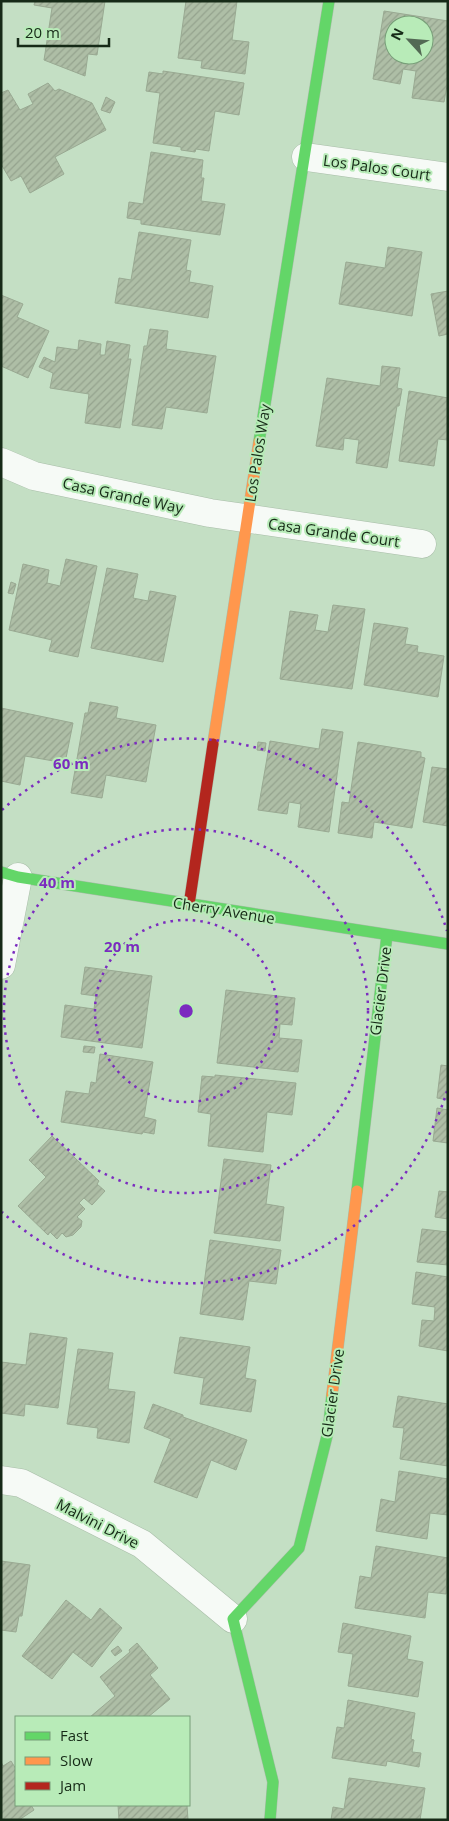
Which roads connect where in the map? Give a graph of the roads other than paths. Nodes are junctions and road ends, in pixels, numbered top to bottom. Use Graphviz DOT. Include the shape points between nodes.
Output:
graph roads {
  1 [pos="329,1"];
  2 [pos="306,157"];
  3 [pos="448,177"];
  4 [pos="1,462"];
  5 [pos="247,519"];
  6 [pos="422,544"];
  7 [pos="9,874"];
  8 [pos="190,905"];
  9 [pos="387,935"];
  10 [pos="448,944"];
  11 [pos="1,965"];
  12 [pos="1,1480"];
  13 [pos="233,1619"];
  14 [pos="270,1820"];
  1 -- 2 [label="street, Los Palos Way"];
  2 -- 3 [label="street, Los Palos Court"];
  2 -- 5 [label="street, Los Palos Way"];
  4 -- 5 [label="street, Casa Grande Way" via="34,476"];
  5 -- 6 [label="street, Casa Grande Court"];
  5 -- 8 [label="street, Los Palos Way"];
  7 -- 8 [label="street, Cherry Avenue"];
  7 -- 11 [label="street"];
  8 -- 9 [label="street, Cherry Avenue"];
  9 -- 10 [label="street, Cherry Avenue"];
  9 -- 13 [label="street, Glacier Drive" via="328,1432 299,1548"];
  12 -- 13 [label="street, Malvini Drive" via="22,1483 142,1544"];
  13 -- 14 [label="street" via="273,1782"];
}
